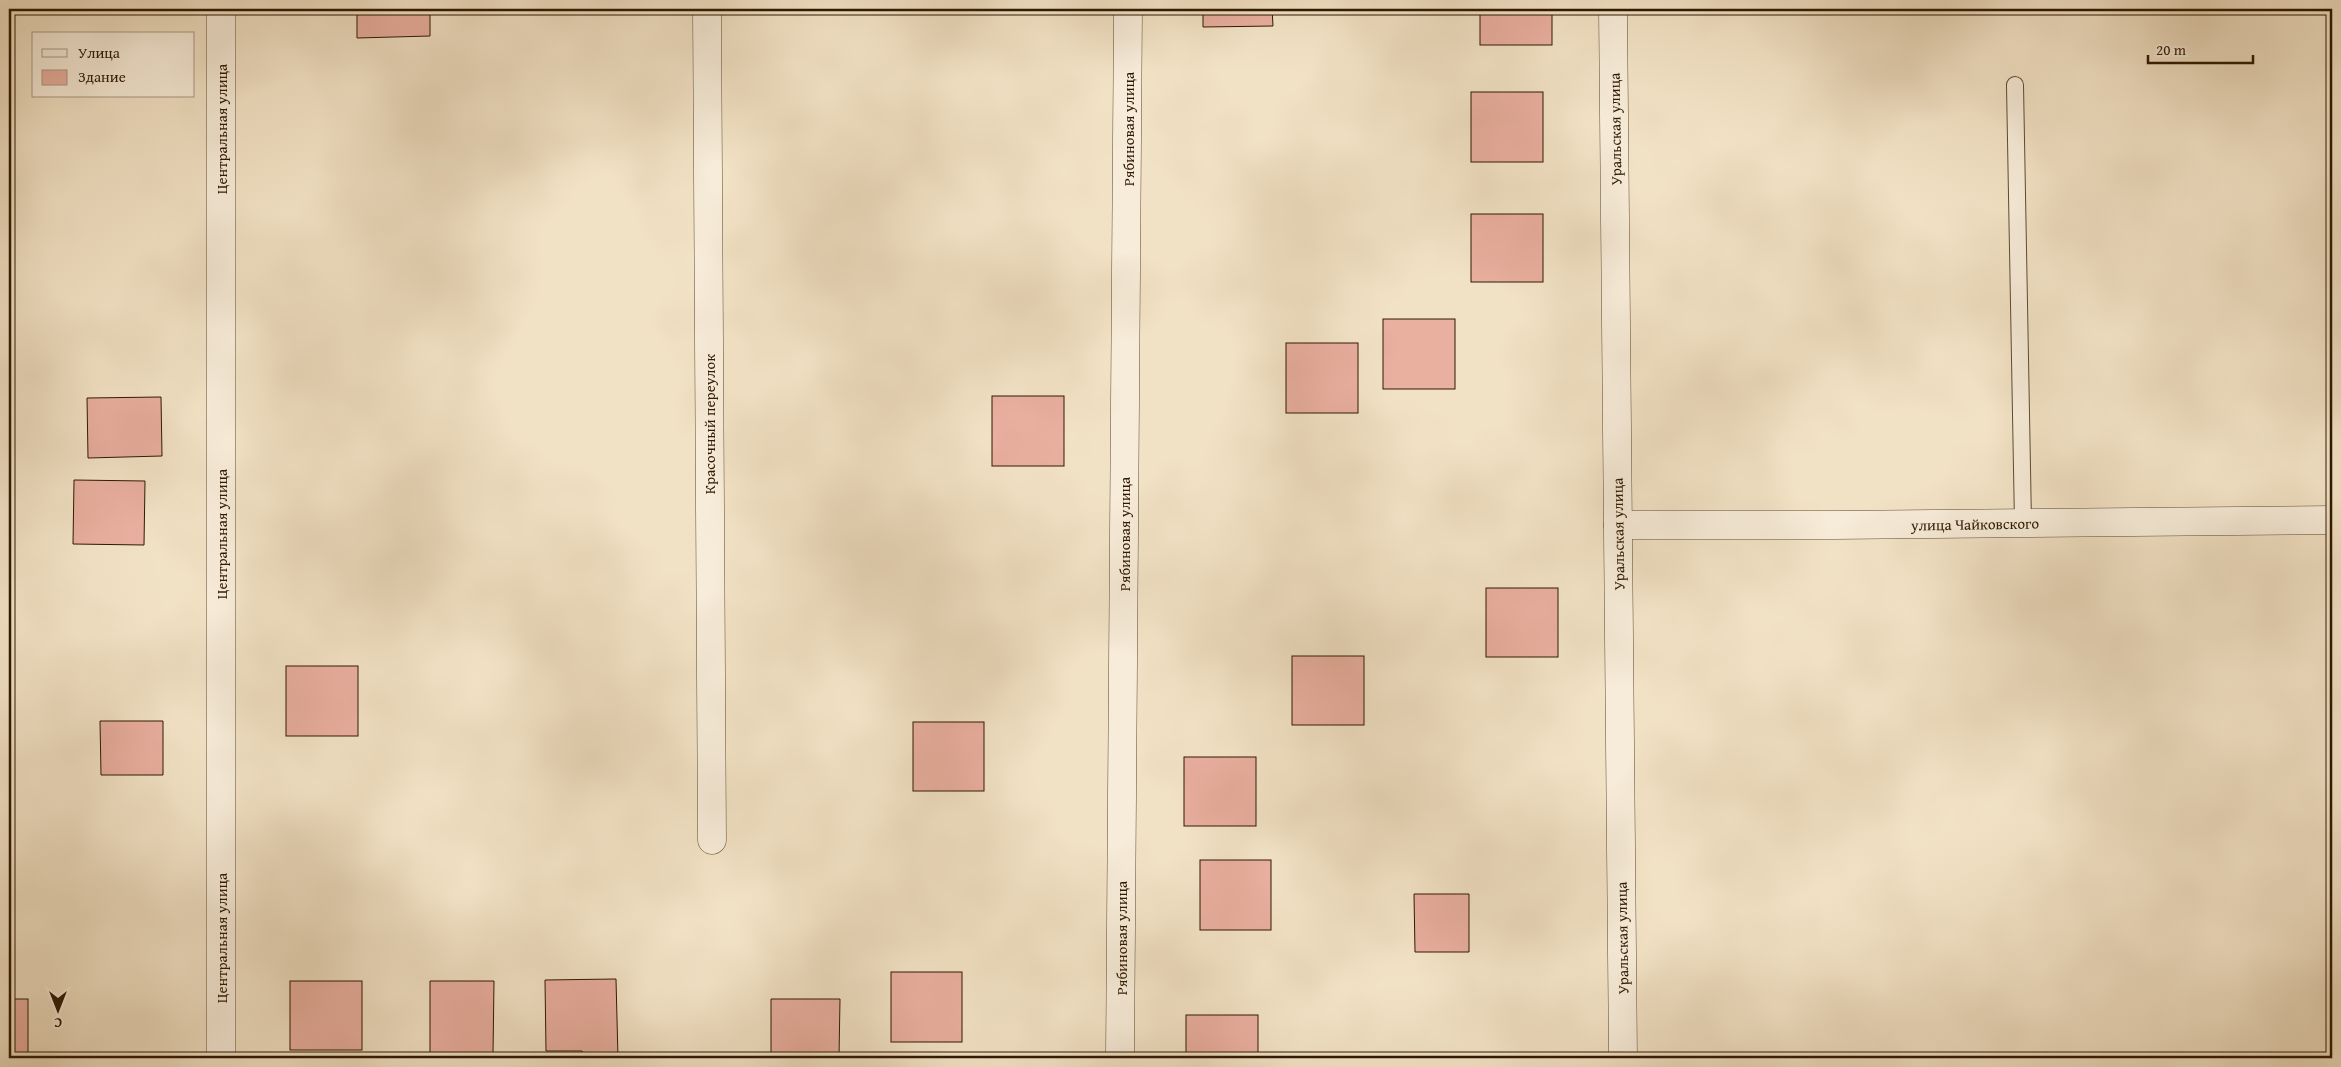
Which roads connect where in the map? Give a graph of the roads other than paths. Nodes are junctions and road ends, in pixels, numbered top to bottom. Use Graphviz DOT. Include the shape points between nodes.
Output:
graph roads {
  1 [pos="221,9"];
  2 [pos="707,9"];
  3 [pos="1128,9"];
  4 [pos="1614,9"];
  5 [pos="2015,85"];
  6 [pos="2332,520"];
  7 [pos="2023,523"];
  8 [pos="1618,524"];
  9 [pos="712,840"];
  10 [pos="221,1058"];
  11 [pos="1120,1058"];
  12 [pos="1623,1058"];
  1 -- 10 [label="street, Центральная улица"];
  2 -- 9 [label="street, Красочный переулок"];
  3 -- 11 [label="street, Рябиновая улица"];
  4 -- 8 [label="street, Уральская улица"];
  5 -- 7 [label="lane"];
  6 -- 7 [label="street, улица Чайковского"];
  7 -- 8 [label="street, улица Чайковского"];
  8 -- 12 [label="street, Уральская улица"];
}
